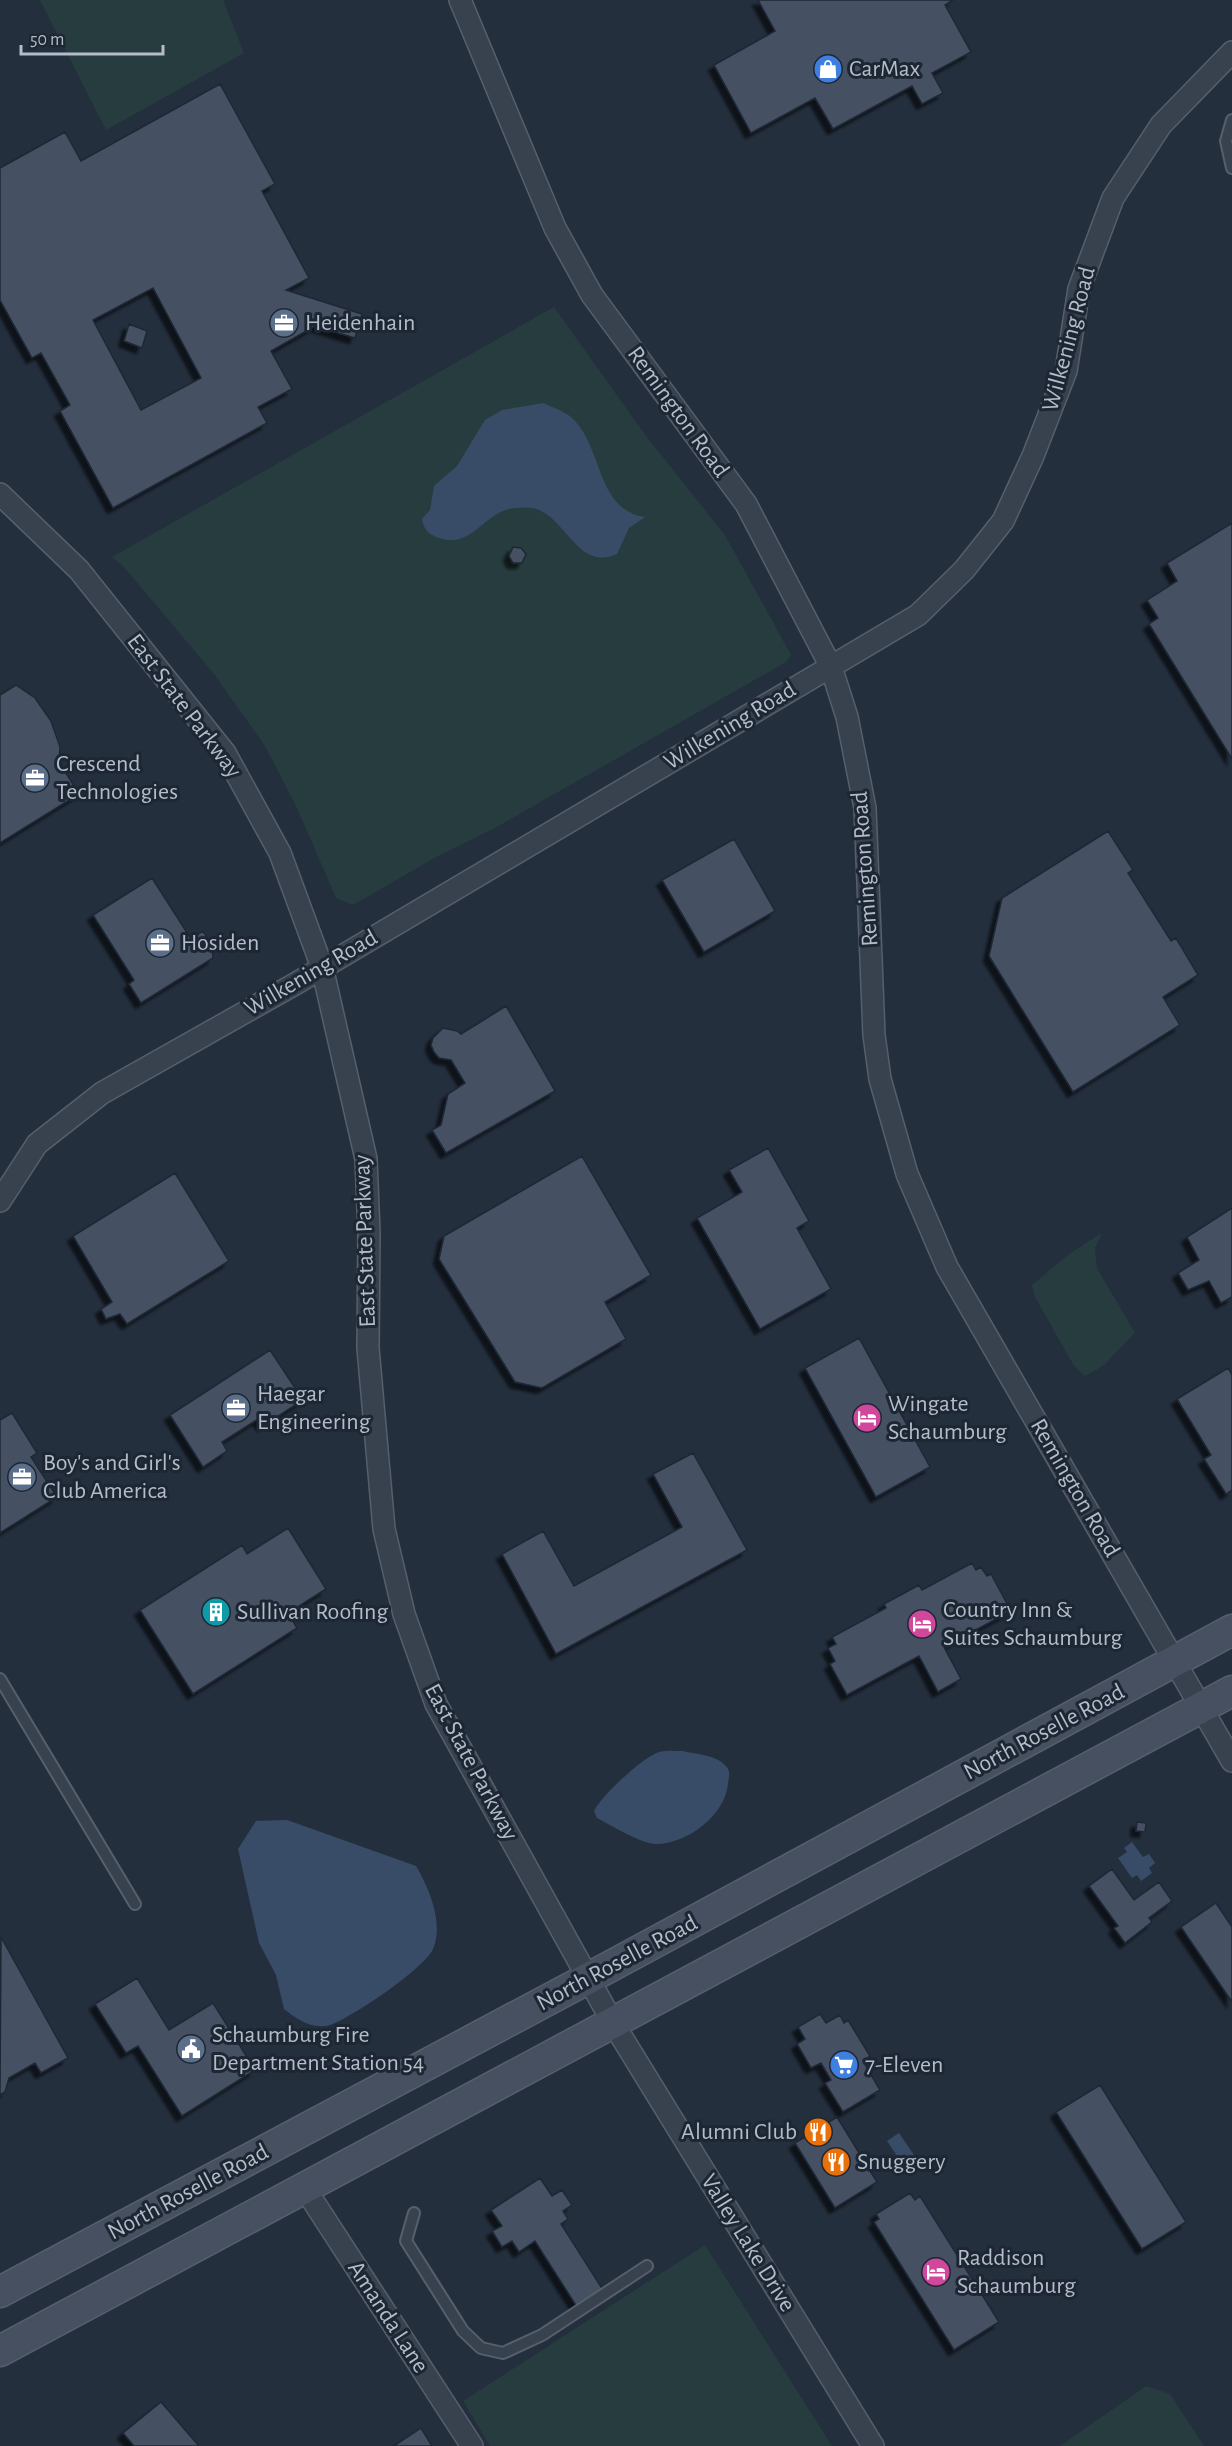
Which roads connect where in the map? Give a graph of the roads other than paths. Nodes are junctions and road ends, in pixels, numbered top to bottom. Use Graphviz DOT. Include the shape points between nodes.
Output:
graph roads {
  1 [pos="460,0"];
  2 [pos="1232,52"];
  3 [pos="1232,120"];
  4 [pos="1232,168"];
  5 [pos="0,494"];
  6 [pos="831,667"];
  7 [pos="322,967"];
  8 [pos="0,1201"];
  9 [pos="1232,1630"];
  10 [pos="1176,1660"];
  11 [pos="0,1679"];
  12 [pos="1232,1691"];
  13 [pos="1202,1708"];
  14 [pos="1232,1761"];
  15 [pos="135,1904"];
  16 [pos="587,1979"];
  17 [pos="613,2023"];
  18 [pos="304,2187"];
  19 [pos="414,2213"];
  20 [pos="647,2266"];
  21 [pos="0,2292"];
  22 [pos="0,2351"];
  23 [pos="472,2446"];
  24 [pos="873,2446"];
  1 -- 6 [label="street, Remington Road" via="555,228 592,296 746,504"];
  2 -- 6 [label="street, Wilkening Road" via="1161,125 1113,198 1079,290 1066,371 1003,521 964,570 918,615"];
  3 -- 4 [label="lane" via="1226,141"];
  5 -- 7 [label="street, East State Parkway" via="79,570 225,753 280,853"];
  6 -- 7 [label="street, Wilkening Road"];
  6 -- 10 [label="street, Remington Road" via="847,717 865,808 874,1035 880,1079 907,1174 947,1266"];
  7 -- 8 [label="street, Wilkening Road" via="102,1093 37,1144"];
  7 -- 16 [label="street, East State Parkway" via="366,1159 368,1348 374,1434 384,1529 404,1614 436,1704"];
  9 -- 10 [label="main road, North Roselle Road"];
  10 -- 13 [label="street, Remington Road"];
  10 -- 16 [label="main road, North Roselle Road"];
  11 -- 15 [label="lane"];
  12 -- 13 [label="main road, North Roselle Road"];
  13 -- 14 [label="street, Remington Road"];
  13 -- 17 [label="main road, North Roselle Road"];
  16 -- 17 [label="street, Valley Lake Drive"];
  16 -- 21 [label="main road, North Roselle Road"];
  17 -- 18 [label="main road, North Roselle Road"];
  17 -- 24 [label="street, Valley Lake Drive"];
  18 -- 22 [label="main road, North Roselle Road"];
  18 -- 23 [label="street, Amanda Lane"];
  19 -- 20 [label="lane" via="406,2241 463,2331 480,2348 503,2353 542,2335"];
}
